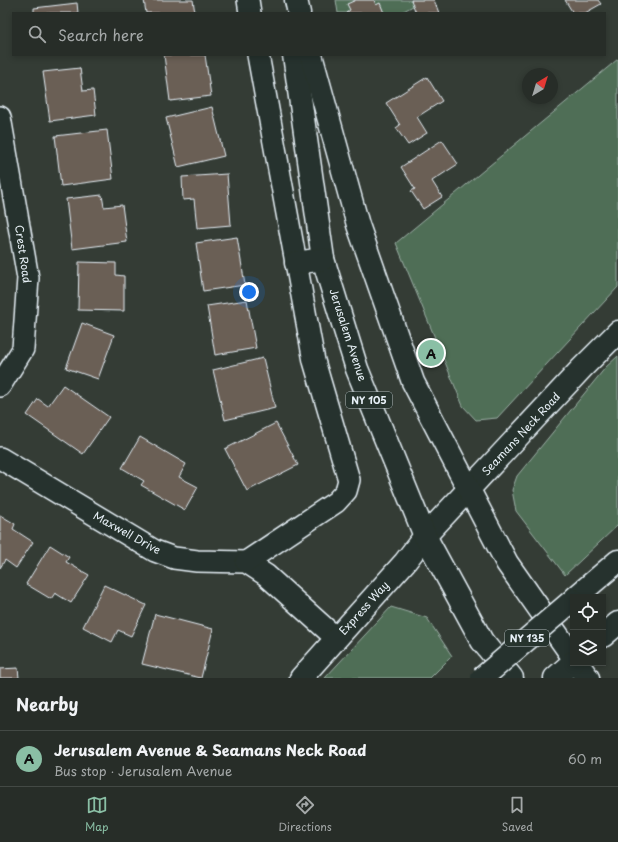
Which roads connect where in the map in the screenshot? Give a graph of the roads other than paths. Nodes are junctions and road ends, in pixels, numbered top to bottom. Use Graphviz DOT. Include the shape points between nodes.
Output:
graph roads {
  1 [pos="248,0"];
  2 [pos="285,0"];
  3 [pos="296,0"];
  4 [pos="250,12"];
  5 [pos="287,12"];
  6 [pos="299,12"];
  7 [pos="258,56"];
  8 [pos="294,56"];
  9 [pos="311,56"];
  10 [pos="0,117"];
  11 [pos="324,260"];
  12 [pos="296,263"];
  13 [pos="618,332"];
  14 [pos="0,386"];
  15 [pos="0,458"];
  16 [pos="468,490"];
  17 [pos="425,536"];
  18 [pos="246,562"];
  19 [pos="618,562"];
  20 [pos="580,594"];
  21 [pos="570,603"];
  22 [pos="618,623"];
  23 [pos="606,633"];
  24 [pos="336,638"];
  25 [pos="570,653"];
  26 [pos="570,665"];
  27 [pos="579,666"];
  28 [pos="301,678"];
  29 [pos="482,678"];
  30 [pos="512,678"];
  31 [pos="555,678"];
  32 [pos="588,678"];
  1 -- 4 [label="street"];
  2 -- 5 [label="main road"];
  3 -- 6 [label="main road"];
  7 -- 12 [label="street"];
  8 -- 11 [label="main road, Jerusalem Avenue / NY 105"];
  9 -- 16 [label="main road" via="358,225 413,382"];
  10 -- 14 [label="street, Crest Road" via="28,278 23,349"];
  11 -- 12 [label="main road"];
  11 -- 17 [label="main road, Jerusalem Avenue / NY 105" via="357,369"];
  12 -- 18 [label="street" via="314,361 349,480 346,491 336,502"];
  13 -- 16 [label="main road, Seamans Neck Road"];
  15 -- 18 [label="street, Maxwell Drive" via="155,551 174,558 197,561"];
  16 -- 17 [label="main road, Seamans Neck Road"];
  16 -- 25 [label="main road" via="507,563"];
  17 -- 24 [label="main road, Express Way" via="405,562"];
  17 -- 30 [label="main road, Jerusalem Avenue / NY 105" via="482,641"];
  18 -- 24 [label="street" via="266,575"];
  19 -- 20 [label="main road"];
  21 -- 29 [label="main road, NY 135, bridge"];
  22 -- 23 [label="main road"];
  24 -- 28 [label="main road, Express Way"];
  26 -- 31 [label="main road"];
  27 -- 32 [label="main road"];
}
